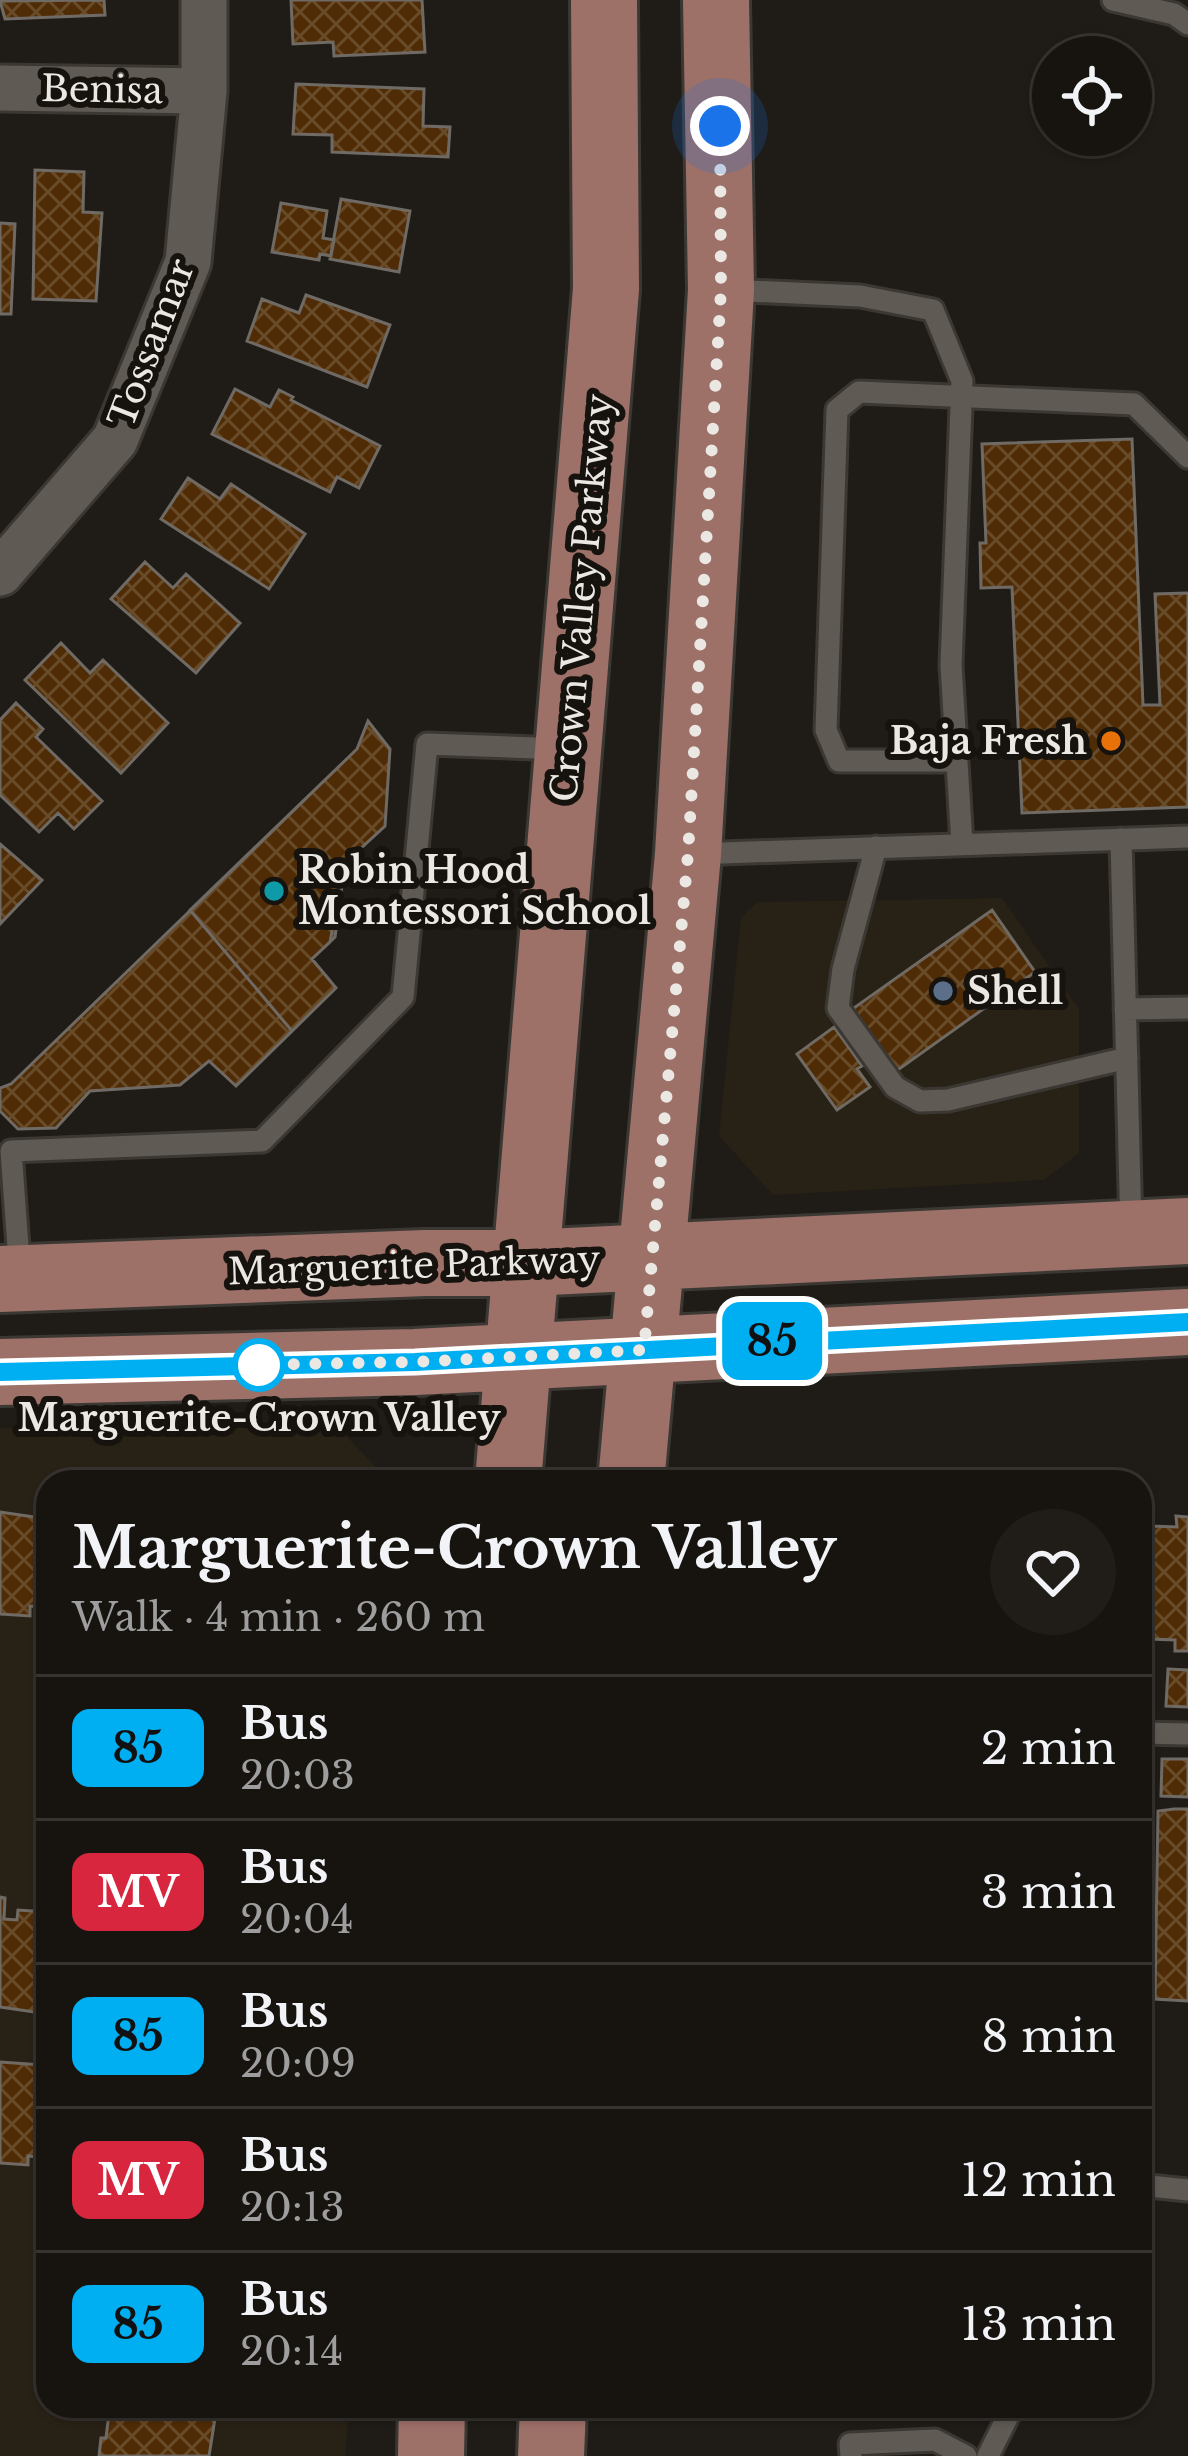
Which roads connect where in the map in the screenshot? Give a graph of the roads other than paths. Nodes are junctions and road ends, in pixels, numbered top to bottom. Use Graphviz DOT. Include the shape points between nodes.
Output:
graph roads {
  1 [pos="204,0"];
  2 [pos="604,0"];
  3 [pos="716,0"];
  4 [pos="1113,0"];
  5 [pos="1188,24"];
  6 [pos="0,88"];
  7 [pos="204,91"];
  8 [pos="721,290"];
  9 [pos="962,395"];
  10 [pos="1188,457"];
  11 [pos="0,573"];
  12 [pos="568,750"];
  13 [pos="957,760"];
  14 [pos="1188,836"];
  15 [pos="1121,839"];
  16 [pos="962,844"];
  17 [pos="876,847"];
  18 [pos="688,854"];
  19 [pos="1188,1008"];
  20 [pos="1125,1009"];
  21 [pos="1126,1058"];
  22 [pos="1159,1232"];
  23 [pos="652,1257"];
  24 [pos="528,1263"];
  25 [pos="10,1279"];
  26 [pos="1188,1322"];
  27 [pos="644,1350"];
  28 [pos="519,1356"];
  29 [pos="0,1372"];
  30 [pos="509,1470"];
  31 [pos="632,1470"];
  32 [pos="1152,1733"];
  33 [pos="1188,1734"];
  34 [pos="1152,2186"];
  35 [pos="1188,2190"];
  36 [pos="431,2418"];
  37 [pos="553,2418"];
  38 [pos="1007,2418"];
  39 [pos="431,2456"];
  40 [pos="551,2456"];
  41 [pos="851,2456"];
  42 [pos="966,2456"];
  43 [pos="988,2456"];
  1 -- 7 [label="street, Tossamar"];
  2 -- 12 [label="main road, Crown Valley Parkway" via="606,289"];
  3 -- 8 [label="main road"];
  4 -- 5 [label="lane"];
  6 -- 7 [label="street, Benisa"];
  7 -- 11 [label="street, Tossamar" via="188,262 115,440"];
  8 -- 9 [label="lane" via="860,296 933,310"];
  8 -- 18 [label="main road"];
  9 -- 10 [label="lane" via="1134,404"];
  9 -- 13 [label="lane" via="951,665"];
  9 -- 13 [label="lane" via="859,392 836,410 826,730 839,761"];
  12 -- 24 [label="main road, Crown Valley Parkway"];
  12 -- 25 [label="lane" via="428,744 403,997 262,1141 11,1151"];
  13 -- 16 [label="lane"];
  14 -- 15 [label="lane"];
  15 -- 16 [label="lane"];
  15 -- 20 [label="lane"];
  16 -- 17 [label="lane"];
  17 -- 18 [label="lane"];
  17 -- 21 [label="lane" via="838,1007 895,1087 920,1101 948,1100"];
  18 -- 23 [label="main road"];
  19 -- 20 [label="lane"];
  20 -- 21 [label="lane"];
  21 -- 22 [label="lane"];
  22 -- 23 [label="main road, Marguerite Parkway"];
  23 -- 24 [label="main road, Marguerite Parkway"];
  23 -- 27 [label="main road"];
  24 -- 25 [label="main road, Marguerite Parkway"];
  24 -- 28 [label="main road, Crown Valley Parkway"];
  26 -- 27 [label="main road"];
  27 -- 28 [label="main road"];
  27 -- 31 [label="main road"];
  28 -- 29 [label="main road"];
  28 -- 30 [label="main road, Crown Valley Parkway"];
  32 -- 33 [label="lane"];
  34 -- 35 [label="lane"];
  36 -- 39 [label="main road"];
  37 -- 40 [label="main road"];
  38 -- 43 [label="lane"];
  41 -- 42 [label="lane" via="850,2444 934,2440"];
}
